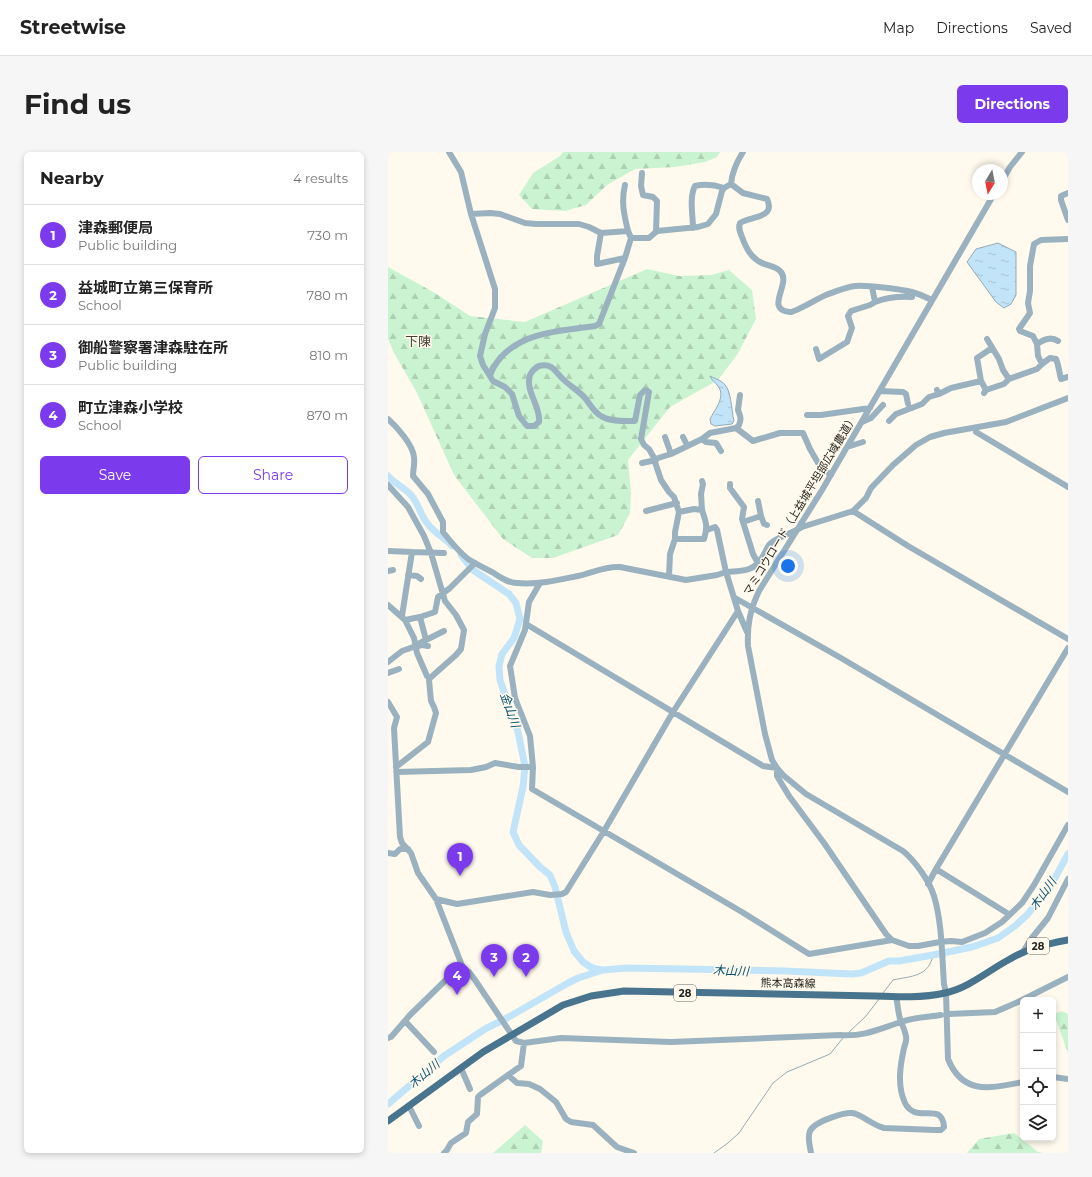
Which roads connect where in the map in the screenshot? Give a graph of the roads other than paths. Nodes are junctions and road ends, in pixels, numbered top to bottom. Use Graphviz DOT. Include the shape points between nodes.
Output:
graph roads {
  1 [pos="449,152"];
  2 [pos="743,152"];
  3 [pos="1022,152"];
  4 [pos="1008,171"];
  5 [pos="642,173"];
  6 [pos="731,184"];
  7 [pos="625,185"];
  8 [pos="724,188"];
  9 [pos="1068,193"];
  10 [pos="991,200"];
  11 [pos="471,214"];
  12 [pos="1068,220"];
  13 [pos="693,228"];
  14 [pos="628,230"];
  15 [pos="656,232"];
  16 [pos="601,233"];
  17 [pos="631,238"];
  18 [pos="1068,239"];
  19 [pos="625,258"];
  20 [pos="872,287"];
  21 [pos="912,297"];
  22 [pos="932,300"];
  23 [pos="875,302"];
  24 [pos="987,339"];
  25 [pos="1058,341"];
  26 [pos="1037,344"];
  27 [pos="992,348"];
  28 [pos="816,349"];
  29 [pos="1042,364"];
  30 [pos="490,376"];
  31 [pos="1068,377"];
  32 [pos="1009,379"];
  33 [pos="981,381"];
  34 [pos="880,390"];
  35 [pos="740,395"];
  36 [pos="1068,398"];
  37 [pos="908,404"];
  38 [pos="922,404"];
  39 [pos="883,405"];
  40 [pos="870,408"];
  41 [pos="922,412"];
  42 [pos="807,415"];
  43 [pos="388,419"];
  44 [pos="889,421"];
  45 [pos="862,422"];
  46 [pos="736,428"];
  47 [pos="976,432"];
  48 [pos="665,437"];
  49 [pos="683,437"];
  50 [pos="702,439"];
  51 [pos="863,442"];
  52 [pos="687,446"];
  53 [pos="847,447"];
  54 [pos="721,451"];
  55 [pos="671,454"];
  56 [pos="655,459"];
  57 [pos="642,463"];
  58 [pos="831,475"];
  59 [pos="702,481"];
  60 [pos="730,484"];
  61 [pos="388,485"];
  62 [pos="1068,487"];
  63 [pos="758,501"];
  64 [pos="677,503"];
  65 [pos="702,510"];
  66 [pos="646,511"];
  67 [pos="853,511"];
  68 [pos="679,512"];
  69 [pos="761,516"];
  70 [pos="743,522"];
  71 [pos="767,525"];
  72 [pos="707,530"];
  73 [pos="795,532"];
  74 [pos="675,539"];
  75 [pos="388,551"];
  76 [pos="412,552"];
  77 [pos="431,553"];
  78 [pos="444,553"];
  79 [pos="475,563"];
  80 [pos="758,563"];
  81 [pos="726,572"];
  82 [pos="408,575"];
  83 [pos="669,576"];
  84 [pos="421,579"];
  85 [pos="540,583"];
  86 [pos="443,594"];
  87 [pos="735,598"];
  88 [pos="388,605"];
  89 [pos="752,606"];
  90 [pos="738,611"];
  91 [pos="420,617"];
  92 [pos="404,618"];
  93 [pos="526,624"];
  94 [pos="444,631"];
  95 [pos="747,632"];
  96 [pos="1068,639"];
  97 [pos="427,643"];
  98 [pos="416,646"];
  99 [pos="1068,648"];
  100 [pos="388,662"];
  101 [pos="399,669"];
  102 [pos="388,672"];
  103 [pos="430,678"];
  104 [pos="397,702"];
  105 [pos="389,706"];
  106 [pos="673,712"];
  107 [pos="395,749"];
  108 [pos="388,750"];
  109 [pos="1005,754"];
  110 [pos="532,767"];
  111 [pos="777,768"];
  112 [pos="397,770"];
  113 [pos="1068,792"];
  114 [pos="1068,825"];
  115 [pos="604,831"];
  116 [pos="408,849"];
  117 [pos="388,853"];
  118 [pos="936,869"];
  119 [pos="1068,879"];
  120 [pos="928,884"];
  121 [pos="436,899"];
  122 [pos="1007,913"];
  123 [pos="892,940"];
  124 [pos="1068,940"];
  125 [pos="941,944"];
  126 [pos="1023,952"];
  127 [pos="463,968"];
  128 [pos="1068,977"];
  129 [pos="946,993"];
  130 [pos="896,997"];
  131 [pos="949,1014"];
  132 [pos="941,1015"];
  133 [pos="405,1021"];
  134 [pos="901,1022"];
  135 [pos="511,1033"];
  136 [pos="388,1038"];
  137 [pos="524,1043"];
  138 [pos="434,1052"];
  139 [pos="461,1068"];
  140 [pos="508,1074"];
  141 [pos="1056,1077"];
  142 [pos="1068,1079"];
  143 [pos="1020,1082"];
  144 [pos="470,1089"];
  145 [pos="409,1106"];
  146 [pos="388,1121"];
  147 [pos="419,1126"];
  148 [pos="444,1153"];
  149 [pos="634,1153"];
  150 [pos="811,1153"];
  1 -- 11 [label="street" via="461,172"];
  2 -- 6 [label="street" via="732,172"];
  3 -- 4 [label="street"];
  5 -- 15 [label="street" via="643,195 657,201"];
  6 -- 8 [label="street"];
  6 -- 20 [label="street" via="743,193 767,199 769,210 766,214 740,223 739,230 747,250 761,263 780,271 784,277 777,300 781,308 793,312 827,295 854,286"];
  7 -- 14 [label="street" via="623,204"];
  8 -- 13 [label="street" via="712,220 708,224"];
  8 -- 13 [label="street" via="695,186 692,200"];
  9 -- 12 [label="street" via="1061,196 1061,200"];
  10 -- 22 [label="street, マミコウロード（上益城平坦部広域農道）"];
  11 -- 16 [label="street" via="500,214 525,223 579,224"];
  11 -- 30 [label="street" via="496,289 495,308 480,356"];
  13 -- 15 [label="street"];
  14 -- 16 [label="street"];
  14 -- 17 [label="street"];
  15 -- 17 [label="street" via="649,238"];
  16 -- 19 [label="street" via="597,264"];
  17 -- 19 [label="street"];
  18 -- 26 [label="street" via="1041,240 1034,244 1030,266 1030,313 1018,329 1033,336"];
  19 -- 30 [label="street" via="599,324 536,335 515,345 497,362"];
  20 -- 22 [label="street" via="913,292"];
  20 -- 23 [label="street"];
  21 -- 23 [label="street" via="888,297"];
  22 -- 34 [label="street, マミコウロード（上益城平坦部広域農道）"];
  23 -- 28 [label="street" via="851,311 848,316 852,328 847,342 819,359"];
  24 -- 27 [label="street"];
  25 -- 26 [label="street" via="1050,338"];
  26 -- 29 [label="street"];
  27 -- 32 [label="street"];
  27 -- 33 [label="street" via="976,358"];
  29 -- 31 [label="street" via="1050,358 1056,359 1060,381"];
  29 -- 32 [label="street" via="1037,369"];
  30 -- 56 [label="street" via="512,394 519,416 527,426 534,426 539,422 540,417 529,381 531,373 541,365 554,369 602,417 622,421 635,420 640,395 645,390 649,392 641,439"];
  32 -- 33 [label="street" via="1004,384 985,392"];
  33 -- 38 [label="street" via="938,392"];
  34 -- 37 [label="street" via="906,394"];
  34 -- 40 [label="street, マミコウロード（上益城平坦部広域農道）"];
  35 -- 46 [label="street" via="738,410 741,414 739,426"];
  36 -- 67 [label="street" via="1006,422 930,437 916,445 893,465"];
  38 -- 41 [label="street"];
  38 -- 44 [label="street" via="896,414"];
  39 -- 45 [label="street" via="871,418"];
  40 -- 42 [label="street"];
  40 -- 45 [label="street, マミコウロード（上益城平坦部広域農道）"];
  43 -- 79 [label="street" via="405,439 414,456 413,476 428,494 443,522 443,532"];
  45 -- 53 [label="street, マミコウロード（上益城平坦部広域農道）"];
  46 -- 50 [label="street" via="710,433"];
  46 -- 58 [label="street" via="753,441 780,433 803,432 821,468"];
  47 -- 62 [label="street"];
  48 -- 55 [label="street"];
  49 -- 52 [label="street"];
  50 -- 52 [label="street"];
  50 -- 54 [label="street" via="716,443"];
  51 -- 53 [label="street"];
  52 -- 55 [label="street"];
  53 -- 58 [label="street, マミコウロード（上益城平坦部広域農道）"];
  55 -- 56 [label="street"];
  56 -- 57 [label="street"];
  56 -- 64 [label="street" via="661,480"];
  58 -- 73 [label="street, マミコウロード（上益城平坦部広域農道）"];
  59 -- 65 [label="street"];
  60 -- 70 [label="street" via="730,488 744,507"];
  61 -- 77 [label="street" via="408,507"];
  63 -- 69 [label="street"];
  64 -- 66 [label="street"];
  64 -- 68 [label="street"];
  65 -- 68 [label="street"];
  65 -- 72 [label="street"];
  67 -- 73 [label="street" via="802,527"];
  67 -- 96 [label="street"];
  68 -- 74 [label="street"];
  69 -- 70 [label="street"];
  69 -- 71 [label="street"];
  70 -- 80 [label="street"];
  72 -- 74 [label="street" via="704,539"];
  72 -- 81 [label="street" via="717,530"];
  73 -- 80 [label="street" via="771,543"];
  73 -- 89 [label="street, マミコウロード（上益城平坦部広域農道）"];
  74 -- 83 [label="street" via="670,554"];
  75 -- 76 [label="street"];
  76 -- 77 [label="street"];
  76 -- 82 [label="street"];
  77 -- 78 [label="street"];
  77 -- 86 [label="street"];
  79 -- 85 [label="street" via="516,584"];
  79 -- 86 [label="street"];
  80 -- 81 [label="street" via="756,567 744,571"];
  81 -- 83 [label="street" via="686,580"];
  81 -- 87 [label="street"];
  82 -- 84 [label="street"];
  82 -- 92 [label="street"];
  83 -- 85 [label="street" via="610,566 579,576"];
  85 -- 93 [label="street" via="529,602"];
  86 -- 91 [label="street" via="438,597 435,612"];
  86 -- 103 [label="street" via="447,606 456,615 464,630 462,643 456,655"];
  87 -- 89 [label="street"];
  87 -- 90 [label="street"];
  88 -- 92 [label="street"];
  89 -- 95 [label="street, マミコウロード（上益城平坦部広域農道）"];
  89 -- 109 [label="street"];
  90 -- 95 [label="street"];
  90 -- 106 [label="street"];
  91 -- 92 [label="street"];
  91 -- 97 [label="street"];
  92 -- 98 [label="street"];
  93 -- 106 [label="street"];
  93 -- 110 [label="street" via="510,666 515,698 530,736"];
  94 -- 97 [label="street"];
  95 -- 111 [label="street, マミコウロード（上益城平坦部広域農道）" via="764,734"];
  97 -- 98 [label="street"];
  98 -- 100 [label="street" via="402,651"];
  98 -- 103 [label="street"];
  99 -- 109 [label="street"];
  101 -- 102 [label="street"];
  103 -- 112 [label="street" via="430,701 436,713 428,742"];
  104 -- 105 [label="street"];
  105 -- 107 [label="street" via="397,717 394,728"];
  106 -- 111 [label="street" via="763,766"];
  106 -- 115 [label="street"];
  107 -- 108 [label="street"];
  107 -- 112 [label="street"];
  109 -- 113 [label="street"];
  109 -- 118 [label="street"];
  110 -- 112 [label="street" via="495,763 471,770"];
  110 -- 115 [label="street" via="532,789"];
  111 -- 120 [label="street, マミコウロード（上益城平坦部広域農道）" via="806,794 903,851 912,859"];
  111 -- 123 [label="street" via="777,776 789,796"];
  112 -- 116 [label="street" via="400,837"];
  114 -- 125 [label="street" via="1034,885 1010,915 971,939"];
  115 -- 121 [label="street" via="566,892 562,894 533,892 457,904"];
  115 -- 123 [label="street" via="809,954"];
  116 -- 117 [label="street" via="400,849 395,854"];
  116 -- 121 [label="street" via="418,873"];
  118 -- 120 [label="street"];
  118 -- 122 [label="street"];
  119 -- 126 [label="street" via="1048,918"];
  120 -- 125 [label="street, マミコウロード（上益城平坦部広域農道）" via="934,895"];
  121 -- 127 [label="street"];
  123 -- 125 [label="street" via="909,946"];
  124 -- 126 [label="main road, 熊本高森線 / 28"];
  125 -- 129 [label="street, マミコウロード（上益城平坦部広域農道）"];
  126 -- 129 [label="main road, 熊本高森線 / 28"];
  127 -- 133 [label="street" via="455,972"];
  127 -- 135 [label="street"];
  128 -- 131 [label="street" via="995,1012"];
  129 -- 130 [label="main road, 熊本高森線 / 28"];
  129 -- 143 [label="street, マミコウロード（上益城平坦部広域農道）" via="948,1059 957,1076 965,1082 983,1088"];
  130 -- 134 [label="street"];
  130 -- 135 [label="main road, 熊本高森線 / 28" via="624,991 591,996 563,1005"];
  132 -- 134 [label="street"];
  133 -- 136 [label="street"];
  133 -- 138 [label="street"];
  134 -- 137 [label="street" via="882,1030 853,1036 656,1042 561,1038"];
  134 -- 150 [label="street" via="906,1037 899,1086 905,1103 916,1113 936,1112 941,1115 944,1127 941,1130 884,1128 852,1113 814,1126 809,1134"];
  135 -- 137 [label="street" via="516,1041"];
  135 -- 139 [label="main road, 熊本高森線 / 28"];
  137 -- 140 [label="street" via="521,1066"];
  139 -- 144 [label="street"];
  139 -- 145 [label="main road, 熊本高森線 / 28"];
  140 -- 148 [label="street" via="478,1097 477,1114 468,1122 466,1133 451,1143"];
  140 -- 149 [label="street" via="517,1083 529,1084 540,1089 556,1102 566,1119 593,1125 617,1147"];
  141 -- 142 [label="street"];
  145 -- 146 [label="main road, 熊本高森線 / 28"];
  145 -- 147 [label="street"];
}
